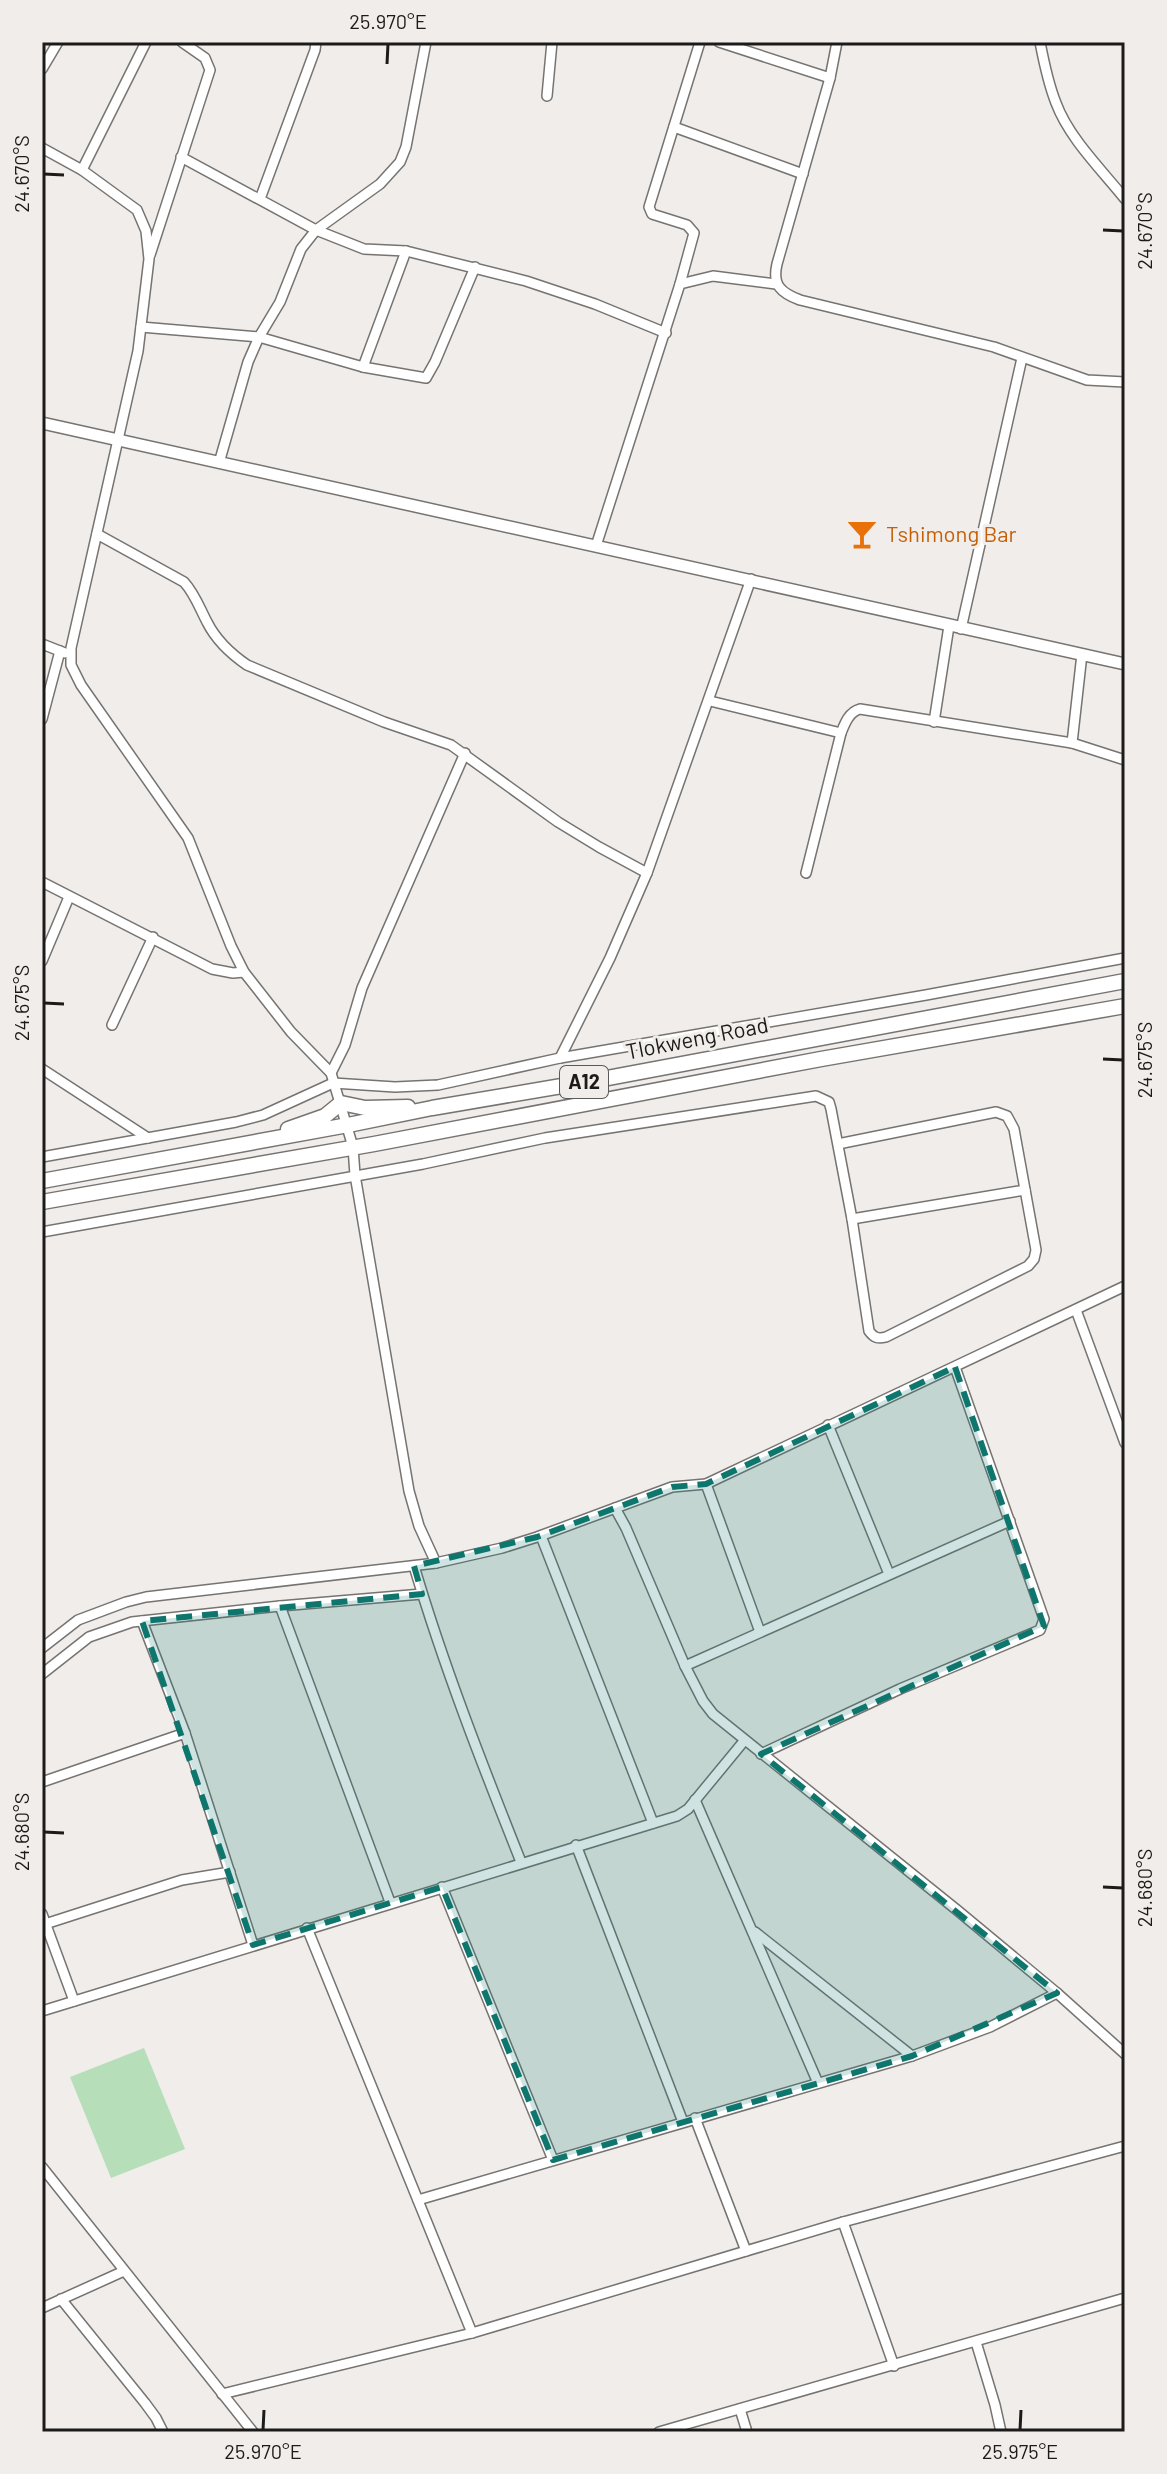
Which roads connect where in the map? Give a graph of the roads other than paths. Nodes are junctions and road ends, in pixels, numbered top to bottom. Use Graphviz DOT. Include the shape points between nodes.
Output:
graph roads {
  1 [pos="58,42"];
  2 [pos="146,42"];
  3 [pos="182,42"];
  4 [pos="208,42"];
  5 [pos="316,42"];
  6 [pos="426,42"];
  7 [pos="552,42"];
  8 [pos="700,42"];
  9 [pos="719,42"];
  10 [pos="837,42"];
  11 [pos="1040,42"];
  12 [pos="203,55"];
  13 [pos="42,69"];
  14 [pos="830,78"];
  15 [pos="547,96"];
  16 [pos="674,127"];
  17 [pos="42,148"];
  18 [pos="181,157"];
  19 [pos="82,170"];
  20 [pos="803,174"];
  21 [pos="1112,183"];
  22 [pos="1125,184"];
  23 [pos="260,199"];
  24 [pos="1125,199"];
  25 [pos="316,230"];
  26 [pos="406,251"];
  27 [pos="149,259"];
  28 [pos="475,267"];
  29 [pos="680,284"];
  30 [pos="776,284"];
  31 [pos="141,327"];
  32 [pos="666,333"];
  33 [pos="259,337"];
  34 [pos="1022,358"];
  35 [pos="363,367"];
  36 [pos="1125,382"];
  37 [pos="42,423"];
  38 [pos="119,441"];
  39 [pos="219,463"];
  40 [pos="97,534"];
  41 [pos="596,546"];
  42 [pos="751,579"];
  43 [pos="955,628"];
  44 [pos="42,644"];
  45 [pos="60,651"];
  46 [pos="1082,654"];
  47 [pos="70,656"];
  48 [pos="1125,664"];
  49 [pos="710,701"];
  50 [pos="42,719"];
  51 [pos="934,722"];
  52 [pos="841,733"];
  53 [pos="1072,743"];
  54 [pos="465,753"];
  55 [pos="1125,760"];
  56 [pos="647,873"];
  57 [pos="806,873"];
  58 [pos="42,882"];
  59 [pos="69,897"];
  60 [pos="153,937"];
  61 [pos="1125,958"];
  62 [pos="42,961"];
  63 [pos="244,972"];
  64 [pos="1125,981"];
  65 [pos="1125,1006"];
  66 [pos="112,1025"];
  67 [pos="560,1058"];
  68 [pos="42,1069"];
  69 [pos="332,1078"];
  70 [pos="341,1103"];
  71 [pos="432,1108"];
  72 [pos="348,1125"];
  73 [pos="148,1138"];
  74 [pos="271,1139"];
  75 [pos="838,1144"];
  76 [pos="353,1147"];
  77 [pos="42,1157"];
  78 [pos="355,1175"];
  79 [pos="42,1181"];
  80 [pos="1025,1190"];
  81 [pos="42,1202"];
  82 [pos="852,1219"];
  83 [pos="42,1232"];
  84 [pos="1125,1286"];
  85 [pos="1076,1310"];
  86 [pos="955,1367"];
  87 [pos="828,1425"];
  88 [pos="1125,1443"];
  89 [pos="706,1484"];
  90 [pos="615,1508"];
  91 [pos="1010,1521"];
  92 [pos="541,1536"];
  93 [pos="436,1563"];
  94 [pos="414,1566"];
  95 [pos="889,1574"];
  96 [pos="422,1594"];
  97 [pos="280,1606"];
  98 [pos="142,1621"];
  99 [pos="760,1632"];
  100 [pos="42,1648"];
  101 [pos="685,1666"];
  102 [pos="42,1674"];
  103 [pos="185,1733"];
  104 [pos="744,1741"];
  105 [pos="761,1754"];
  106 [pos="42,1782"];
  107 [pos="695,1800"];
  108 [pos="653,1823"];
  109 [pos="576,1845"];
  110 [pos="521,1862"];
  111 [pos="230,1872"];
  112 [pos="442,1887"];
  113 [pos="390,1902"];
  114 [pos="43,1921"];
  115 [pos="307,1928"];
  116 [pos="753,1931"];
  117 [pos="253,1945"];
  118 [pos="1057,1993"];
  119 [pos="74,2001"];
  120 [pos="42,2011"];
  121 [pos="1125,2054"];
  122 [pos="912,2056"];
  123 [pos="818,2083"];
  124 [pos="695,2118"];
  125 [pos="683,2122"];
  126 [pos="1125,2146"];
  127 [pos="553,2160"];
  128 [pos="42,2167"];
  129 [pos="418,2200"];
  130 [pos="843,2222"];
  131 [pos="746,2251"];
  132 [pos="124,2271"];
  133 [pos="1125,2298"];
  134 [pos="61,2299"];
  135 [pos="42,2308"];
  136 [pos="472,2333"];
  137 [pos="976,2342"];
  138 [pos="894,2366"];
  139 [pos="222,2394"];
  140 [pos="740,2409"];
  141 [pos="163,2432"];
  142 [pos="253,2432"];
  143 [pos="659,2432"];
  144 [pos="747,2432"];
  145 [pos="1001,2432"];
  1 -- 13 [label="street"];
  2 -- 19 [label="street"];
  3 -- 12 [label="street"];
  4 -- 12 [label="street"];
  5 -- 23 [label="street"];
  6 -- 25 [label="street" via="400,162 380,184"];
  7 -- 15 [label="street"];
  8 -- 16 [label="street"];
  9 -- 14 [label="street"];
  10 -- 14 [label="street"];
  11 -- 21 [label="street" via="1056,105"];
  12 -- 18 [label="street" via="210,70"];
  14 -- 20 [label="street"];
  16 -- 20 [label="street"];
  16 -- 29 [label="street" via="649,207 652,214 687,225 694,233"];
  17 -- 19 [label="street"];
  18 -- 23 [label="street"];
  18 -- 27 [label="street"];
  19 -- 27 [label="street" via="137,210"];
  20 -- 30 [label="street"];
  21 -- 22 [label="street"];
  21 -- 24 [label="street"];
  23 -- 25 [label="street"];
  25 -- 26 [label="street" via="364,249"];
  25 -- 33 [label="street" via="301,249"];
  26 -- 28 [label="street"];
  26 -- 35 [label="street"];
  27 -- 31 [label="street"];
  28 -- 32 [label="street"];
  28 -- 35 [label="street" via="426,378"];
  29 -- 30 [label="street" via="713,276"];
  29 -- 32 [label="street"];
  30 -- 34 [label="street" via="800,300"];
  31 -- 33 [label="street"];
  31 -- 38 [label="street"];
  32 -- 41 [label="street"];
  33 -- 35 [label="street"];
  33 -- 39 [label="street"];
  34 -- 36 [label="street" via="1087,380"];
  34 -- 43 [label="street"];
  37 -- 38 [label="street"];
  38 -- 39 [label="street"];
  38 -- 40 [label="street"];
  39 -- 41 [label="street"];
  40 -- 47 [label="street"];
  40 -- 54 [label="street" via="184,582 217,638 247,665"];
  41 -- 42 [label="street"];
  42 -- 43 [label="street"];
  42 -- 49 [label="street"];
  43 -- 46 [label="street"];
  43 -- 51 [label="street"];
  44 -- 45 [label="street"];
  45 -- 47 [label="street"];
  45 -- 50 [label="street"];
  46 -- 48 [label="street"];
  46 -- 53 [label="street"];
  47 -- 63 [label="street" via="81,685 188,838"];
  49 -- 52 [label="street"];
  49 -- 56 [label="street"];
  51 -- 52 [label="street" via="860,709"];
  51 -- 53 [label="street"];
  52 -- 57 [label="street"];
  53 -- 55 [label="street"];
  54 -- 56 [label="street" via="558,822"];
  54 -- 69 [label="street" via="366,978"];
  56 -- 67 [label="street"];
  58 -- 59 [label="street"];
  59 -- 60 [label="street"];
  59 -- 62 [label="street"];
  60 -- 63 [label="street" via="212,969"];
  60 -- 66 [label="street"];
  61 -- 67 [label="street"];
  63 -- 69 [label="street"];
  64 -- 71 [label="main road, Tlokweng Road / A12"];
  65 -- 76 [label="main road, Tlokweng Road / A12"];
  67 -- 69 [label="street" via="420,1087"];
  68 -- 73 [label="street"];
  69 -- 70 [label="street"];
  69 -- 73 [label="street" via="263,1115"];
  70 -- 71 [label="main road"];
  70 -- 72 [label="street"];
  70 -- 74 [label="main road" via="325,1116"];
  71 -- 72 [label="main road, Tlokweng Road / A12"];
  72 -- 74 [label="main road, Tlokweng Road / A12"];
  72 -- 76 [label="street"];
  73 -- 77 [label="street"];
  74 -- 79 [label="main road, Tlokweng Road / A12"];
  75 -- 78 [label="street" via="829,1102 816,1096 545,1138"];
  75 -- 80 [label="street" via="1002,1113 1014,1129"];
  75 -- 82 [label="street"];
  76 -- 78 [label="street"];
  76 -- 81 [label="main road, Tlokweng Road / A12"];
  78 -- 83 [label="street"];
  78 -- 93 [label="street" via="409,1491"];
  80 -- 82 [label="street"];
  80 -- 82 [label="street" via="1036,1250 1032,1262 881,1338 869,1331"];
  84 -- 85 [label="street"];
  85 -- 86 [label="street"];
  85 -- 88 [label="street"];
  86 -- 87 [label="street"];
  86 -- 91 [label="street"];
  87 -- 89 [label="street"];
  87 -- 95 [label="street"];
  89 -- 90 [label="street" via="672,1487"];
  89 -- 99 [label="street"];
  90 -- 92 [label="street"];
  90 -- 101 [label="street"];
  91 -- 95 [label="street"];
  91 -- 105 [label="street" via="1044,1619 1042,1628"];
  92 -- 93 [label="street"];
  92 -- 108 [label="street"];
  93 -- 94 [label="street"];
  94 -- 96 [label="street"];
  94 -- 100 [label="street" via="136,1599 78,1620"];
  95 -- 99 [label="street"];
  96 -- 97 [label="street"];
  96 -- 110 [label="street"];
  97 -- 98 [label="street"];
  97 -- 113 [label="street"];
  98 -- 102 [label="street" via="89,1637"];
  98 -- 103 [label="street"];
  99 -- 101 [label="street"];
  101 -- 104 [label="street" via="713,1714"];
  103 -- 106 [label="street"];
  103 -- 111 [label="street"];
  104 -- 105 [label="street"];
  104 -- 107 [label="street"];
  105 -- 118 [label="street"];
  107 -- 108 [label="street" via="683,1813"];
  107 -- 116 [label="street"];
  108 -- 109 [label="street"];
  109 -- 110 [label="street"];
  109 -- 125 [label="street"];
  110 -- 112 [label="street"];
  111 -- 114 [label="street" via="182,1880"];
  111 -- 117 [label="street"];
  112 -- 113 [label="street"];
  112 -- 127 [label="street"];
  113 -- 115 [label="street"];
  114 -- 119 [label="street"];
  115 -- 117 [label="street"];
  115 -- 129 [label="street"];
  116 -- 122 [label="street"];
  116 -- 123 [label="street"];
  117 -- 119 [label="street"];
  118 -- 121 [label="street"];
  118 -- 122 [label="street" via="990,2027"];
  119 -- 120 [label="street"];
  122 -- 123 [label="street"];
  123 -- 124 [label="street"];
  124 -- 125 [label="street"];
  124 -- 131 [label="street"];
  125 -- 127 [label="street"];
  126 -- 130 [label="street"];
  127 -- 129 [label="street"];
  128 -- 132 [label="street"];
  129 -- 136 [label="street"];
  130 -- 131 [label="street"];
  130 -- 138 [label="street"];
  131 -- 136 [label="street"];
  132 -- 134 [label="street"];
  132 -- 139 [label="street"];
  133 -- 137 [label="street"];
  134 -- 135 [label="street"];
  134 -- 141 [label="street"];
  136 -- 139 [label="street"];
  137 -- 138 [label="street"];
  137 -- 145 [label="street"];
  138 -- 140 [label="street"];
  139 -- 142 [label="street"];
  140 -- 143 [label="street"];
  140 -- 144 [label="street"];
}
